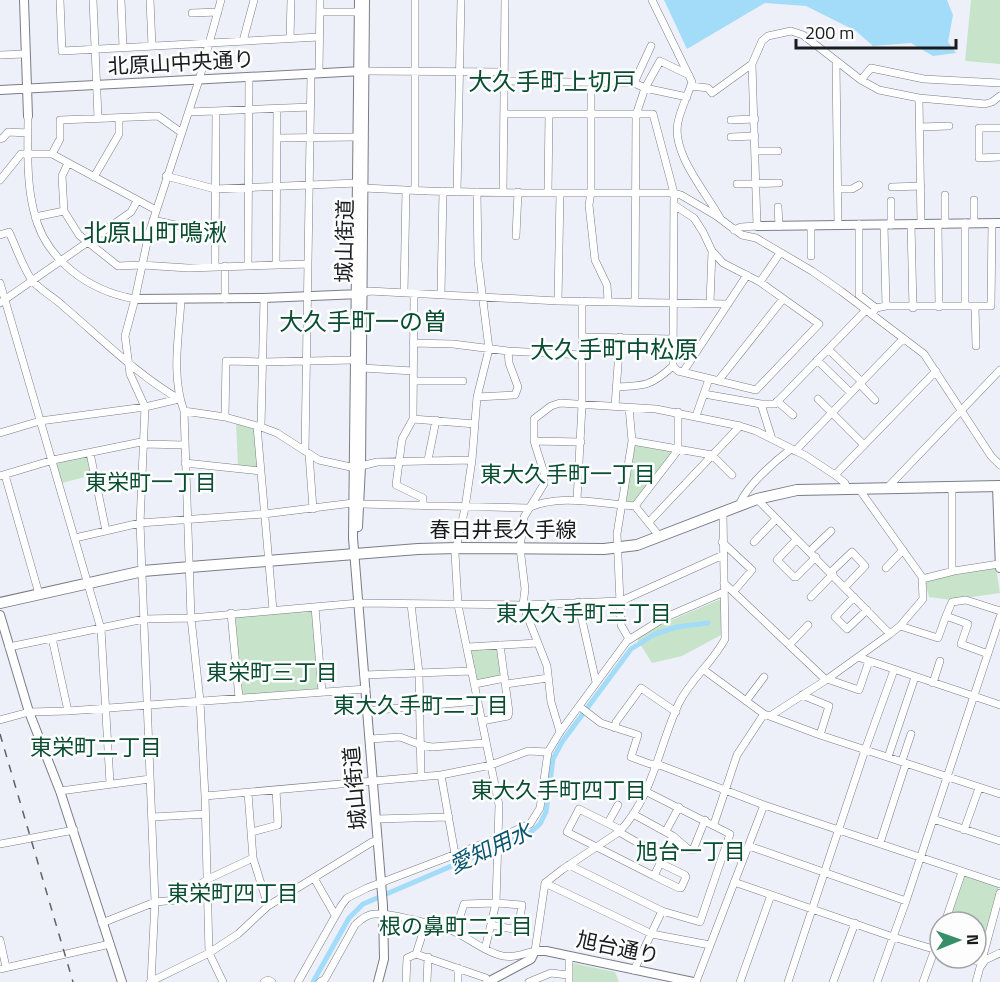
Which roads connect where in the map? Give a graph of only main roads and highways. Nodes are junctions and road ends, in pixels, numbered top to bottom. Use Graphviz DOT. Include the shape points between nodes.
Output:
graph roads {
  1 [pos="998,486"];
  2 [pos="0,603"];
  1 -- 2 [label="main road, 春日井長久手線" via="797,490 757,499 660,537 617,548 457,548 143,571"];
}
